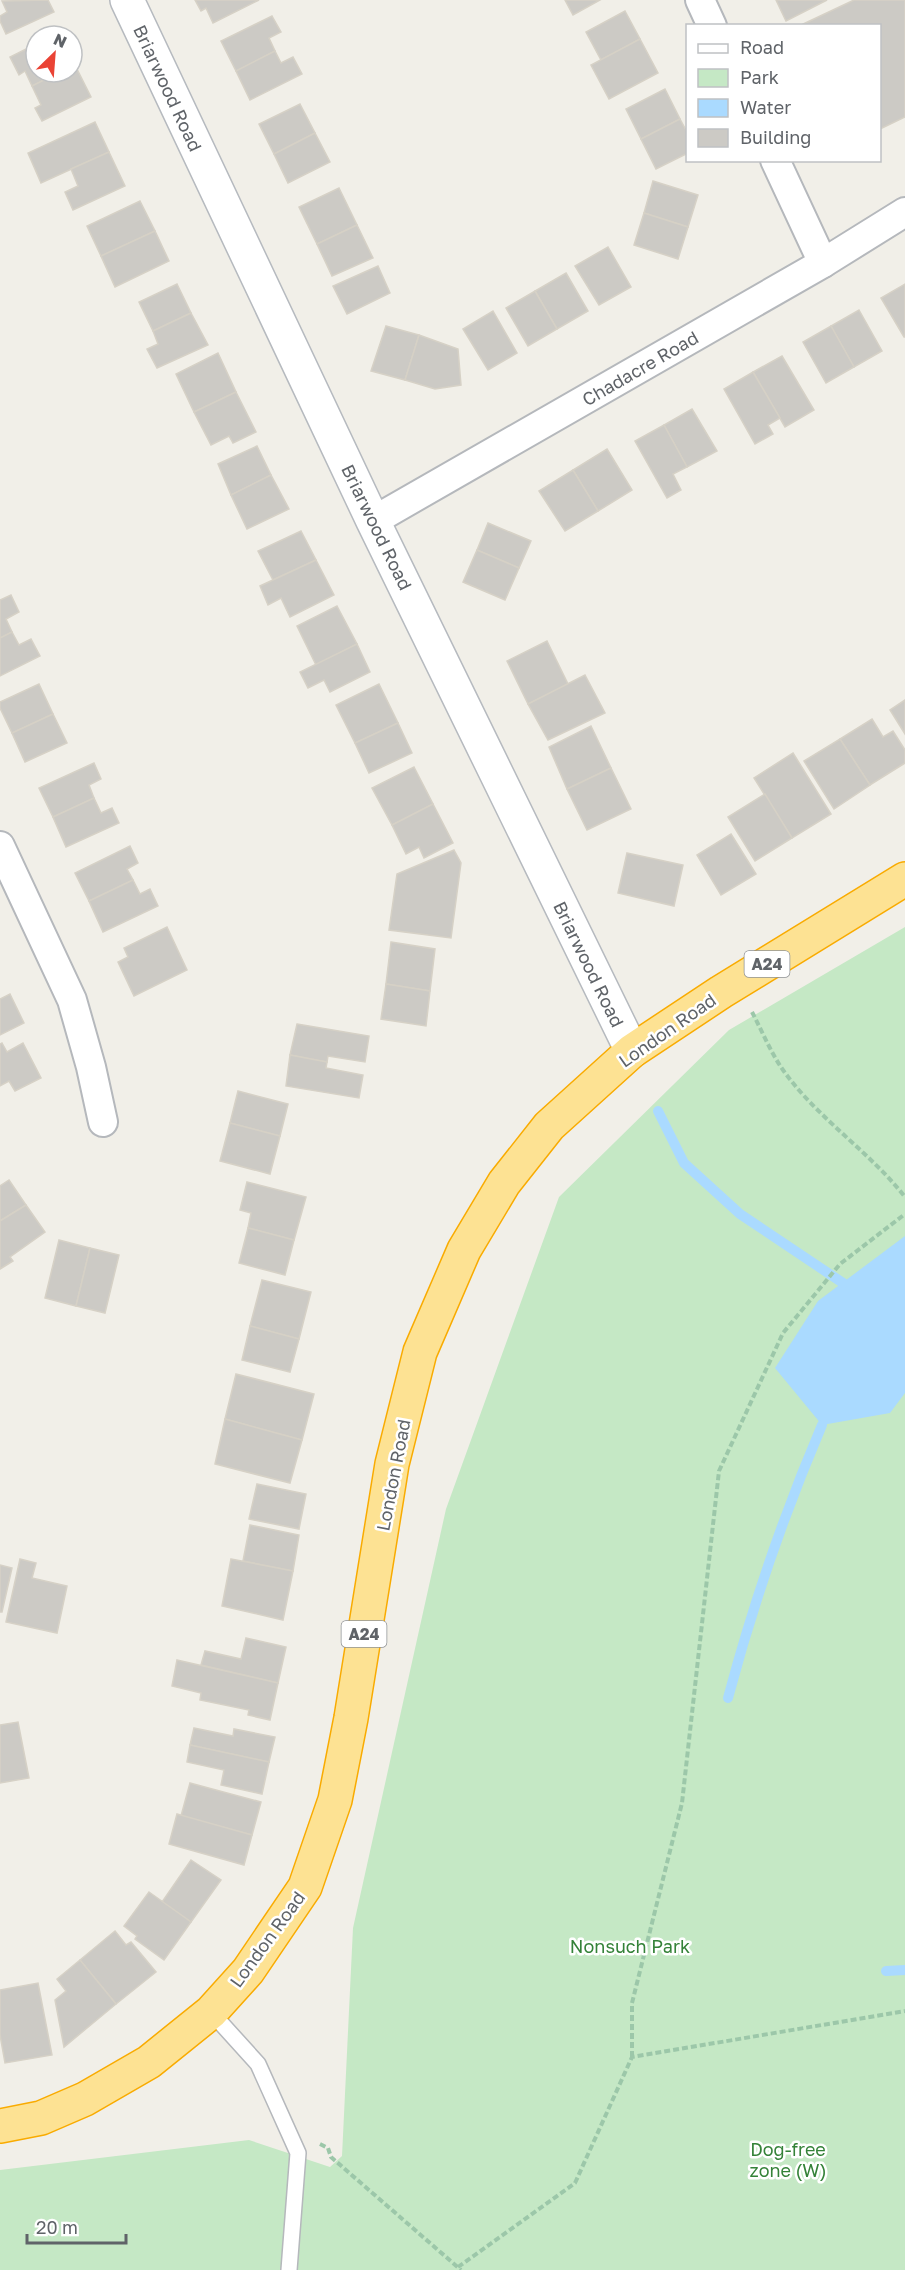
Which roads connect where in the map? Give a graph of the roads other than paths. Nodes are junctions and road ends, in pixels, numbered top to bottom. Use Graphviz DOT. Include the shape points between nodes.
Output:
graph roads {
  1 [pos="127,0"];
  2 [pos="700,0"];
  3 [pos="711,24"];
  4 [pos="776,162"];
  5 [pos="905,212"];
  6 [pos="823,263"];
  7 [pos="373,521"];
  8 [pos="0,846"];
  9 [pos="905,879"];
  10 [pos="632,1051"];
  11 [pos="103,1122"];
  12 [pos="211,2012"];
  13 [pos="0,2126"];
  14 [pos="289,2270"];
  1 -- 7 [label="street, Briarwood Road"];
  2 -- 3 [label="street"];
  4 -- 6 [label="street"];
  5 -- 6 [label="street, Chadacre Road"];
  6 -- 7 [label="street, Chadacre Road"];
  7 -- 10 [label="street, Briarwood Road"];
  8 -- 11 [label="street" via="72,1000"];
  9 -- 10 [label="highway, London Road / A24"];
  10 -- 12 [label="highway, London Road / A24" via="549,1126 504,1183 464,1250 420,1352 392,1464 335,1800 305,1887 248,1971"];
  12 -- 13 [label="highway, London Road / A24" via="149,2062 85,2099 41,2118"];
  12 -- 14 [label="lane" via="258,2064 298,2153"];
}
